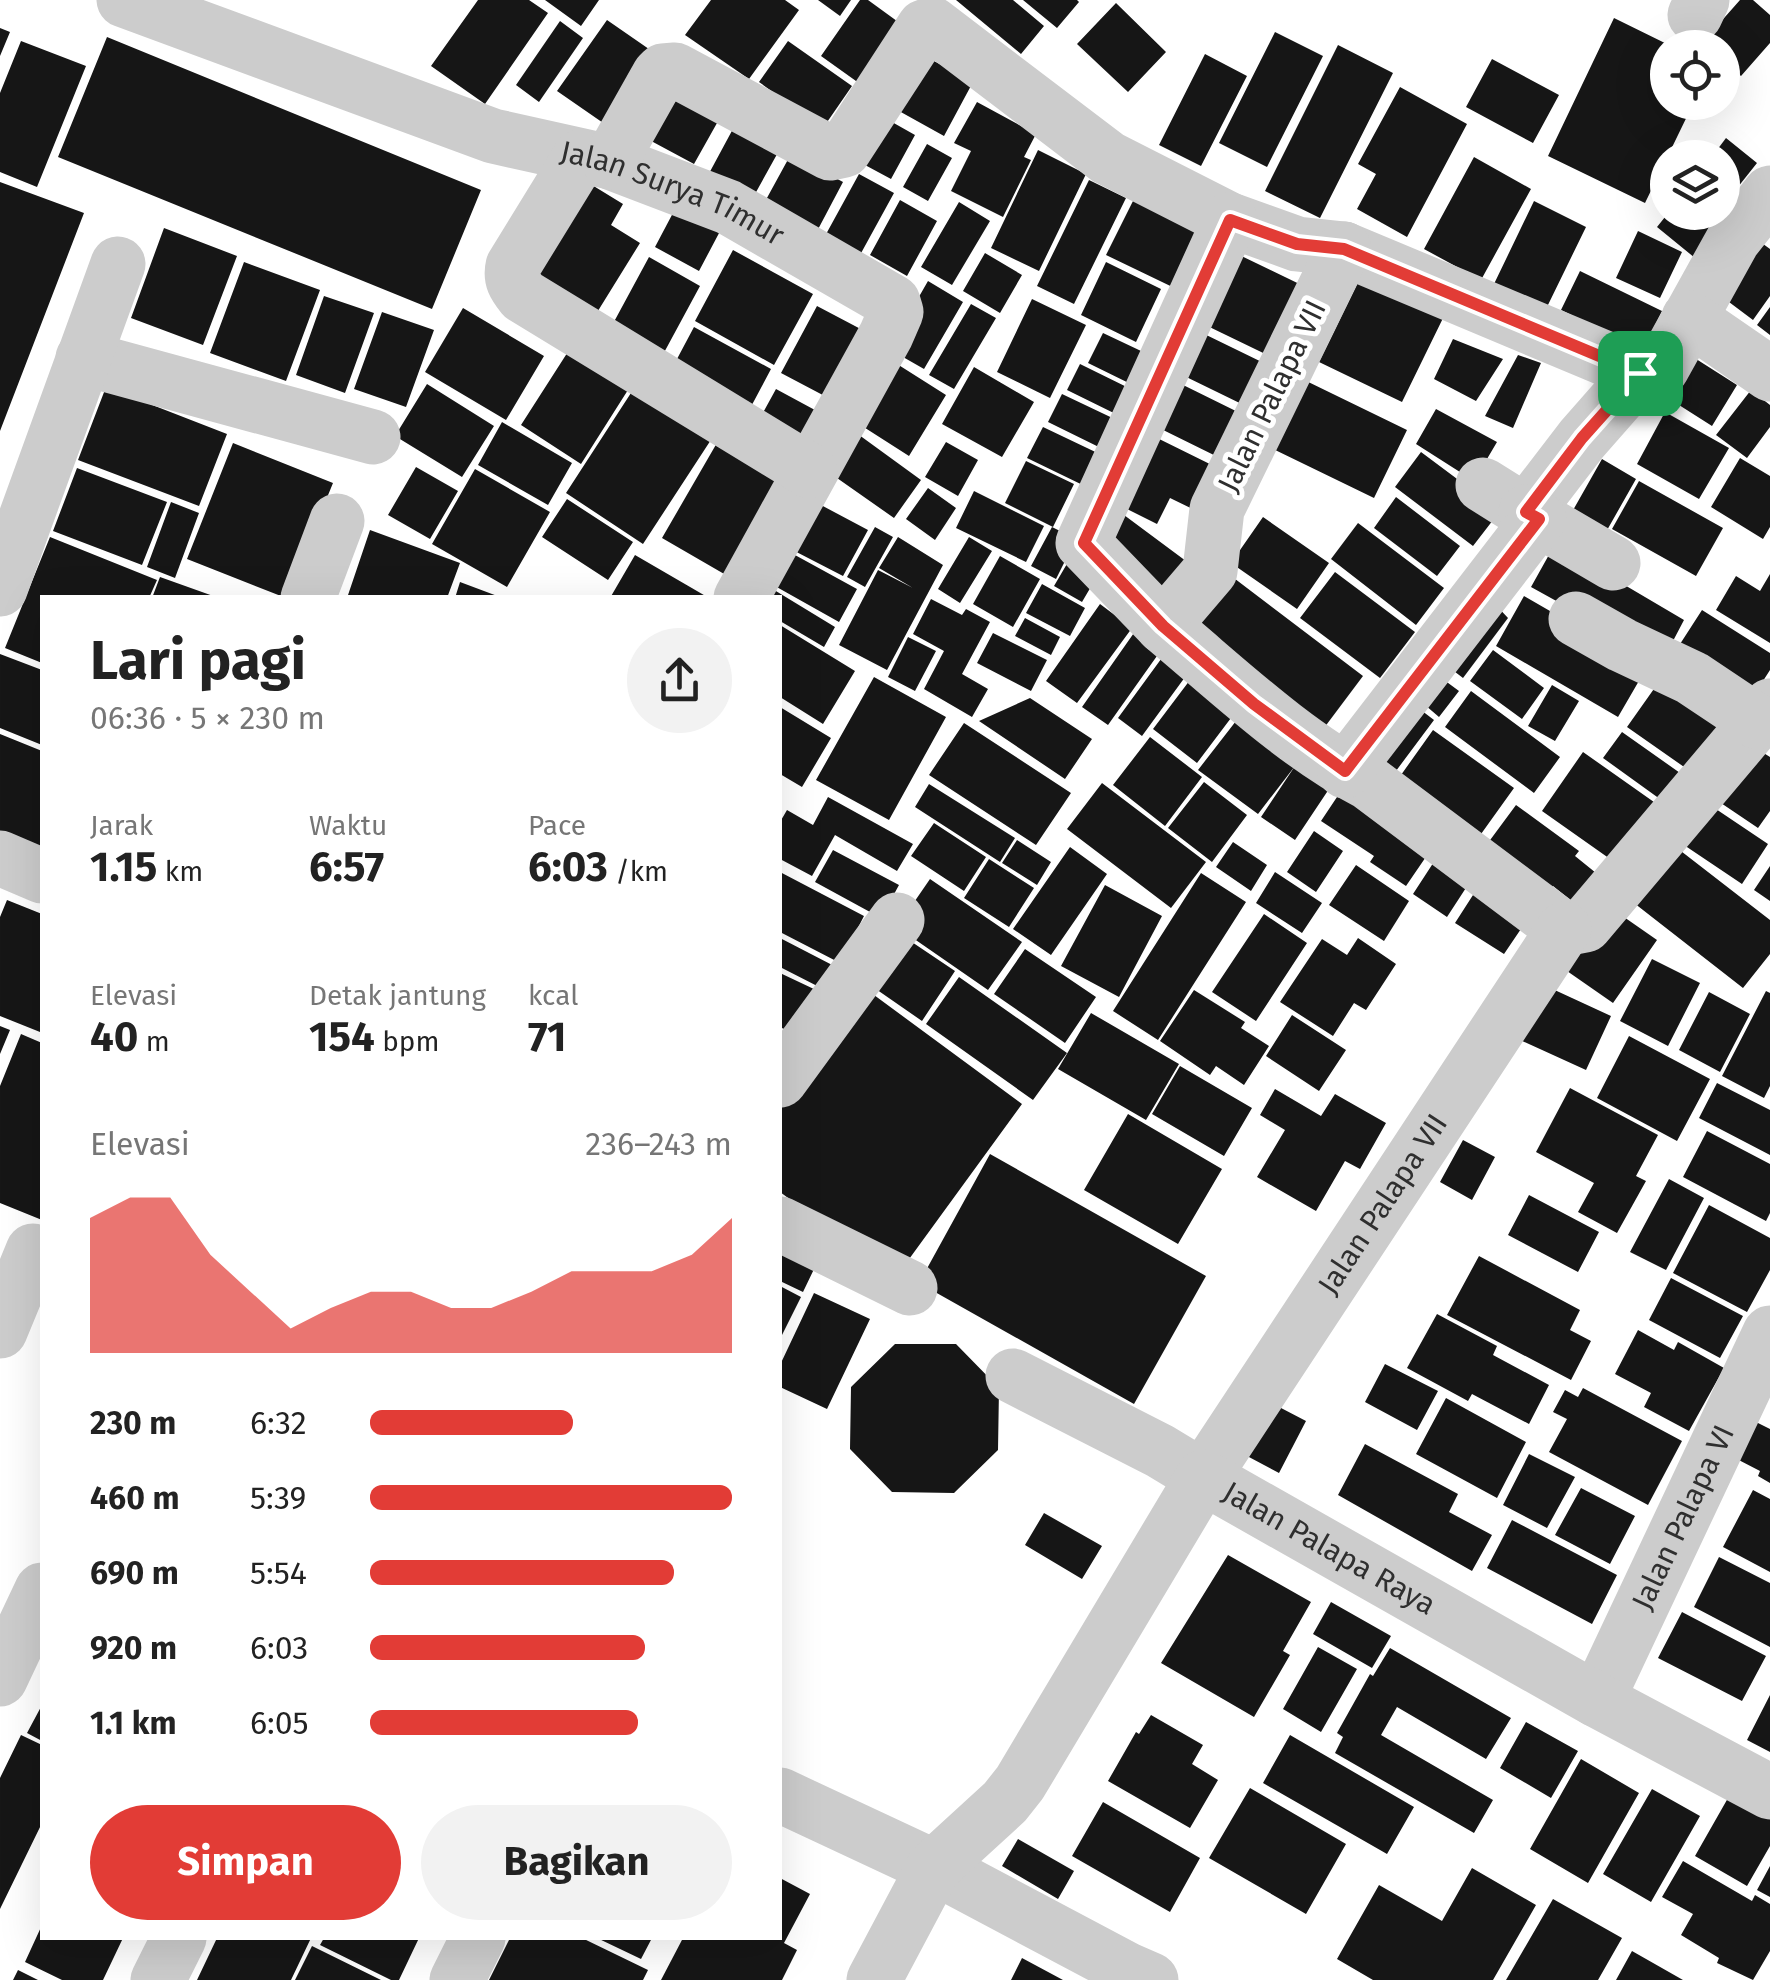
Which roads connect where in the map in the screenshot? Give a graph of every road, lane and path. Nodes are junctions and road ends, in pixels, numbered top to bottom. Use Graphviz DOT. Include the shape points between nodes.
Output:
graph roads {
  1 [pos="124,0"];
  2 [pos="595,159"];
  3 [pos="1770,193"];
  4 [pos="1230,220"];
  5 [pos="1344,249"];
  6 [pos="118,264"];
  7 [pos="1689,318"];
  8 [pos="83,358"];
  9 [pos="1640,373"];
  10 [pos="1770,374"];
  11 [pos="374,437"];
  12 [pos="810,471"];
  13 [pos="1516,505"];
  14 [pos="337,521"];
  15 [pos="1613,563"];
  16 [pos="0,590"];
  17 [pos="309,595"];
  18 [pos="743,595"];
  19 [pos="1576,619"];
  20 [pos="1163,626"];
  21 [pos="1764,714"];
  22 [pos="1345,771"];
  23 [pos="0,858"];
  24 [pos="40,875"];
  25 [pos="897,920"];
  26 [pos="1564,929"];
  27 [pos="782,1077"];
  28 [pos="782,1225"];
  29 [pos="25,1248"];
  30 [pos="910,1288"];
  31 [pos="0,1331"];
  32 [pos="1770,1333"];
  33 [pos="1013,1376"];
  34 [pos="1203,1477"];
  35 [pos="40,1594"];
  36 [pos="0,1679"];
  37 [pos="1597,1700"];
  38 [pos="1770,1792"];
  39 [pos="782,1797"];
  40 [pos="934,1867"];
  41 [pos="177,1940"];
  42 [pos="477,1940"];
  43 [pos="158,1980"];
  44 [pos="457,1980"];
  45 [pos="874,1980"];
  46 [pos="1152,1980"];
  1 -- 2 [label="street, Jalan Surya Timur" via="493,136"];
  2 -- 4 [label="street" via="669,70 830,152 844,150 932,24 1108,158"];
  2 -- 12 [label="street" via="513,266 515,286"];
  2 -- 12 [label="street, Jalan Surya Timur" via="728,207 894,302 886,335"];
  3 -- 7 [label="street" via="1733,240"];
  4 -- 5 [label="street" via="1297,244"];
  4 -- 20 [label="street" via="1084,543"];
  5 -- 9 [label="street"];
  5 -- 20 [label="street, Jalan Palapa VII" via="1217,509 1210,571"];
  6 -- 8 [label="street"];
  7 -- 9 [label="street" via="1662,368"];
  7 -- 10 [label="street"];
  8 -- 11 [label="street"];
  8 -- 16 [label="street"];
  9 -- 13 [label="street"];
  12 -- 18 [label="street, Jalan Surya Timur"];
  13 -- 15 [label="street"];
  13 -- 22 [label="street"];
  14 -- 17 [label="street"];
  19 -- 21 [label="street"];
  20 -- 22 [label="street"];
  21 -- 26 [label="street, Jalan Palapa VII" via="1585,925"];
  22 -- 26 [label="street"];
  23 -- 24 [label="street"];
  25 -- 27 [label="street"];
  26 -- 34 [label="street, Jalan Palapa VII"];
  28 -- 30 [label="street"];
  29 -- 31 [label="street"];
  32 -- 37 [label="street, Jalan Palapa VI"];
  33 -- 34 [label="street"];
  34 -- 37 [label="street, Jalan Palapa Raya"];
  34 -- 40 [label="street, Jalan Palapa Raya" via="1020,1784"];
  35 -- 36 [label="street"];
  37 -- 38 [label="street, Jalan Palapa Raya"];
  39 -- 40 [label="street"];
  40 -- 45 [label="street, Jalan Palapa Raya"];
  40 -- 46 [label="street"];
  41 -- 43 [label="street"];
  42 -- 44 [label="street"];
}
